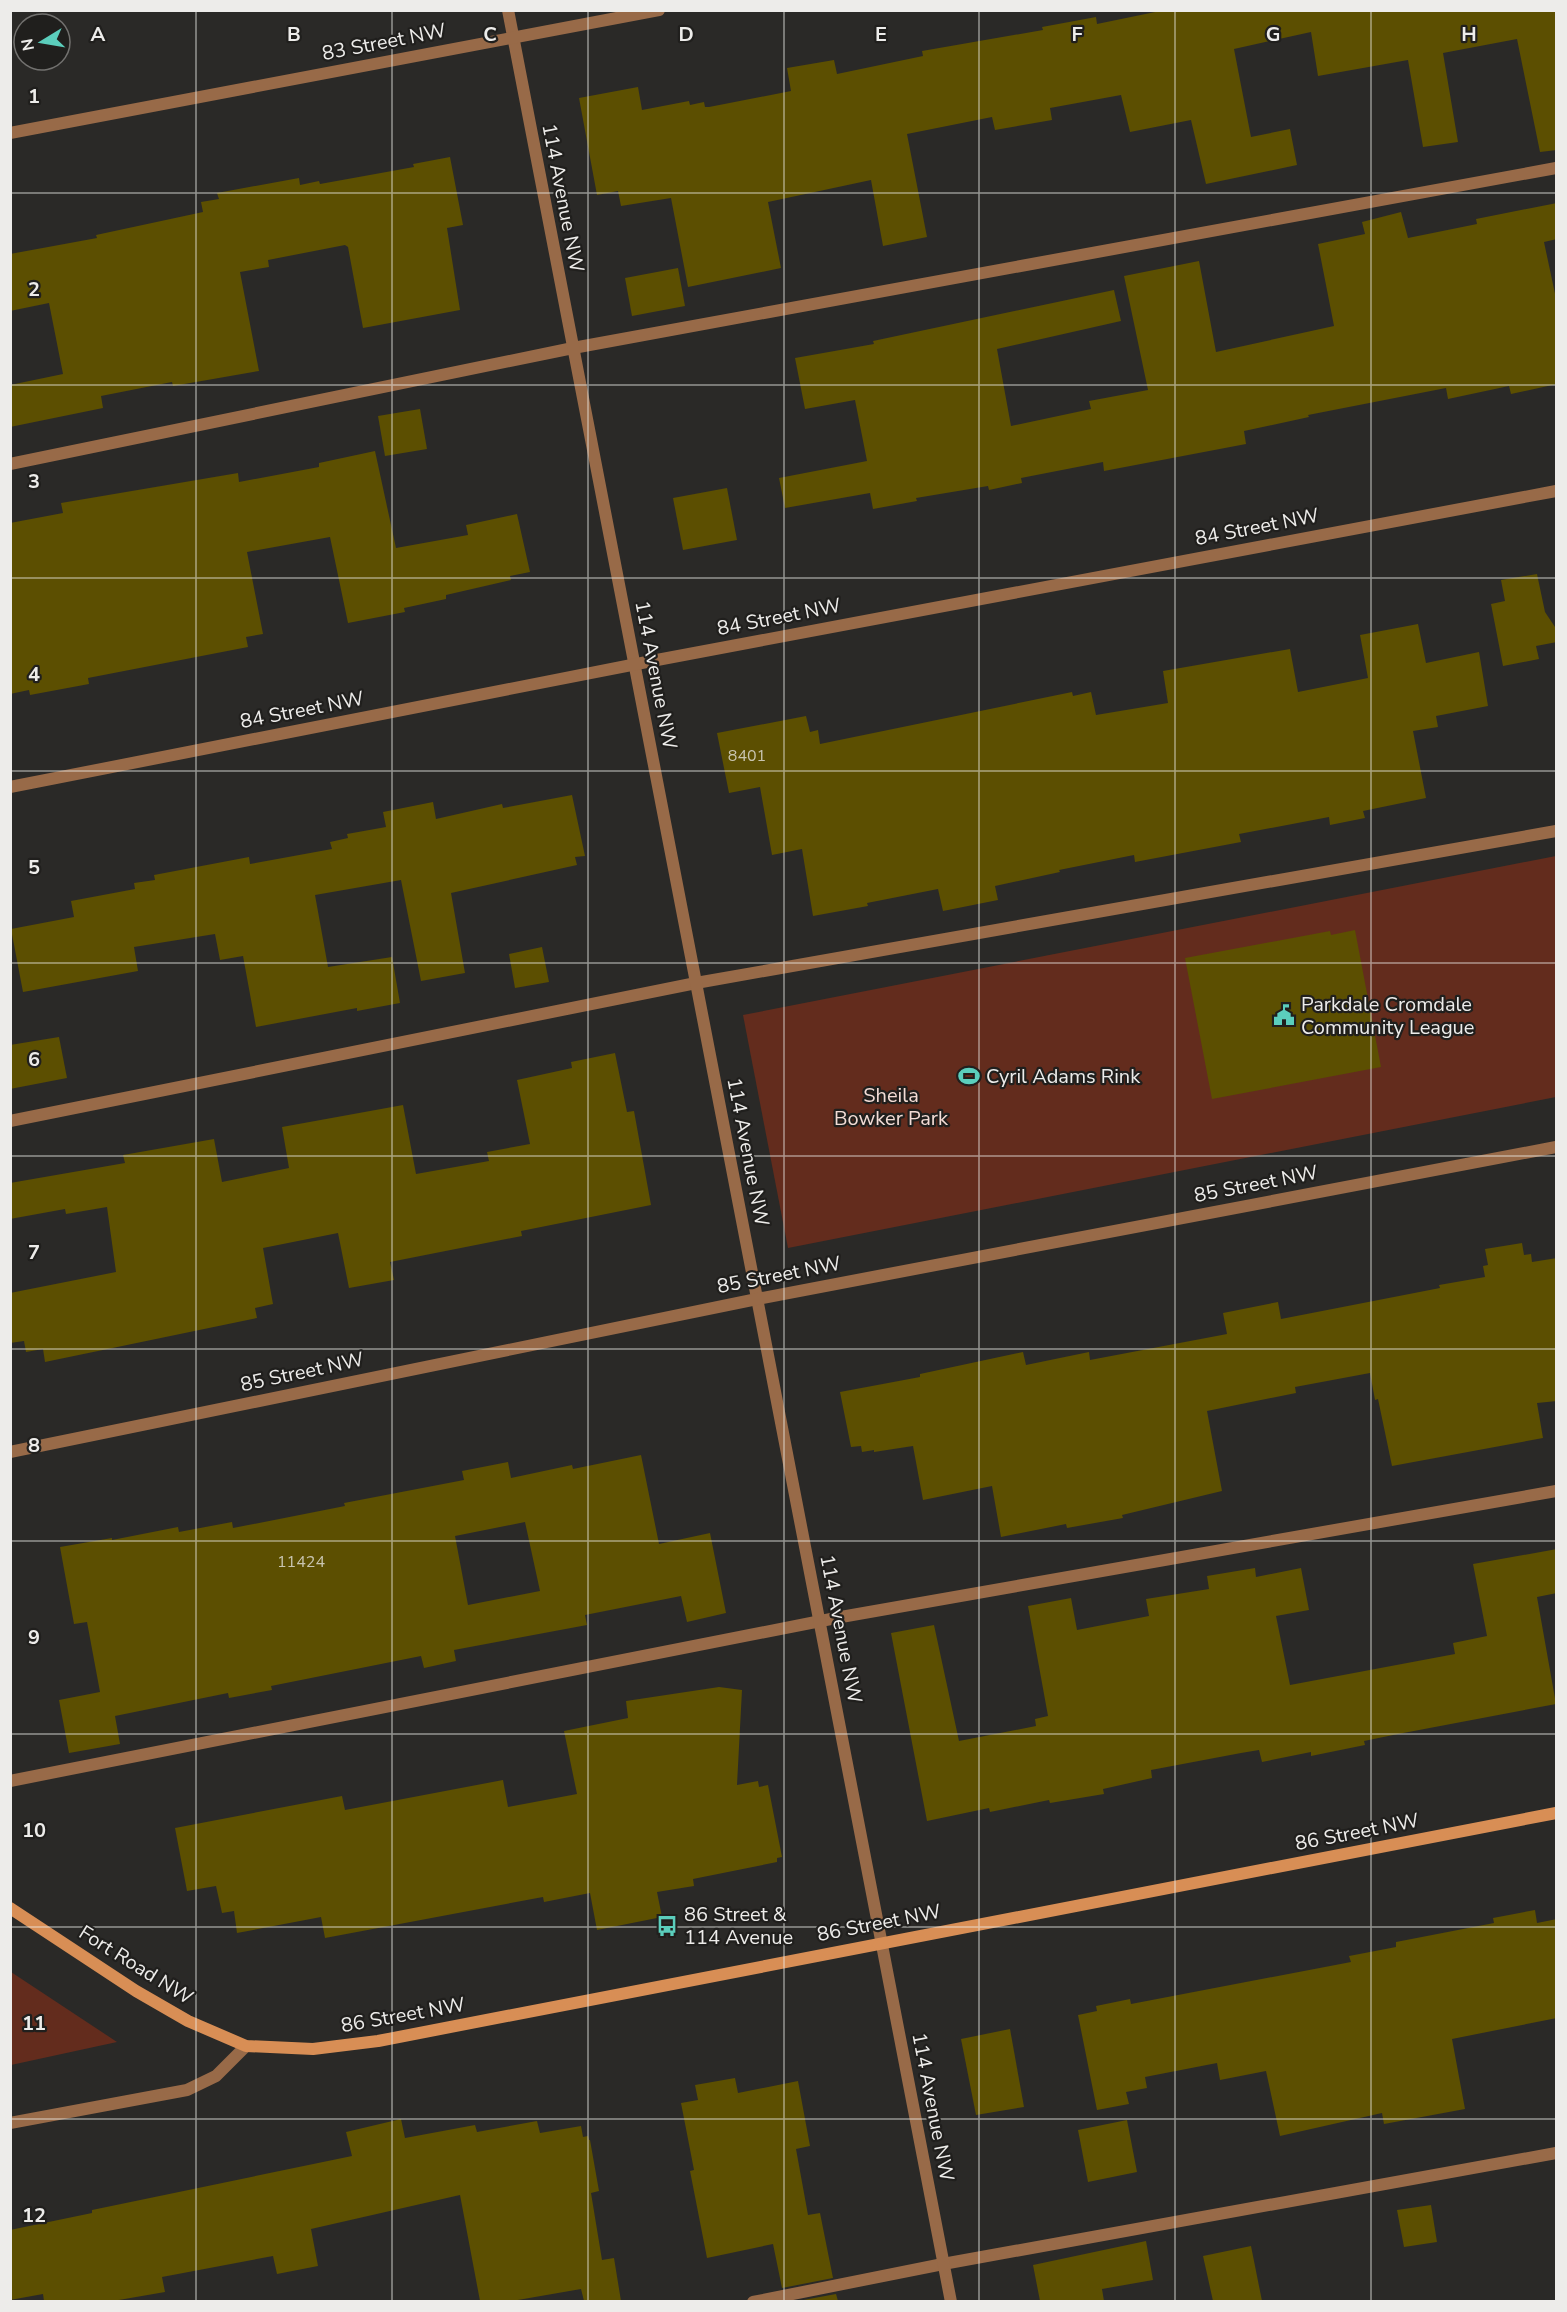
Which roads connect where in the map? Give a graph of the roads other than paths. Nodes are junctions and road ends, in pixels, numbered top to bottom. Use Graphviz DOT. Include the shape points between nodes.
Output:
graph roads {
  1 [pos="508,10"];
  2 [pos="659,10"];
  3 [pos="513,37"];
  4 [pos="10,133"];
  5 [pos="1557,168"];
  6 [pos="573,348"];
  7 [pos="10,464"];
  8 [pos="1557,491"];
  9 [pos="634,664"];
  10 [pos="10,787"];
  11 [pos="1557,831"];
  12 [pos="696,983"];
  13 [pos="10,1121"];
  14 [pos="1557,1147"];
  15 [pos="756,1299"];
  16 [pos="10,1452"];
  17 [pos="1557,1491"];
  18 [pos="819,1622"];
  19 [pos="10,1781"];
  20 [pos="1557,1813"];
  21 [pos="10,1908"];
  22 [pos="882,1942"];
  23 [pos="246,2046"];
  24 [pos="10,2123"];
  25 [pos="1557,2153"];
  26 [pos="944,2264"];
  27 [pos="753,2301"];
  28 [pos="951,2301"];
  1 -- 3 [label="street, 114 Avenue NW"];
  2 -- 3 [label="street, 83 Street NW"];
  3 -- 4 [label="street, 83 Street NW"];
  3 -- 6 [label="street, 114 Avenue NW"];
  5 -- 6 [label="street"];
  6 -- 7 [label="street"];
  6 -- 9 [label="street, 114 Avenue NW"];
  8 -- 9 [label="street, 84 Street NW"];
  9 -- 10 [label="street, 84 Street NW"];
  9 -- 12 [label="street, 114 Avenue NW"];
  11 -- 12 [label="street"];
  12 -- 13 [label="street"];
  12 -- 15 [label="street, 114 Avenue NW"];
  14 -- 15 [label="street, 85 Street NW"];
  15 -- 16 [label="street, 85 Street NW"];
  15 -- 18 [label="street, 114 Avenue NW"];
  17 -- 18 [label="street"];
  18 -- 19 [label="street"];
  18 -- 22 [label="street, 114 Avenue NW"];
  20 -- 22 [label="street, 86 Street NW"];
  21 -- 23 [label="street, Fort Road NW" via="136,1991 188,2021"];
  22 -- 23 [label="street, 86 Street NW" via="378,2042 313,2049"];
  22 -- 26 [label="street, 114 Avenue NW"];
  23 -- 24 [label="street" via="216,2076 187,2090"];
  25 -- 26 [label="street"];
  26 -- 27 [label="street"];
  26 -- 28 [label="street, 114 Avenue NW"];
}
